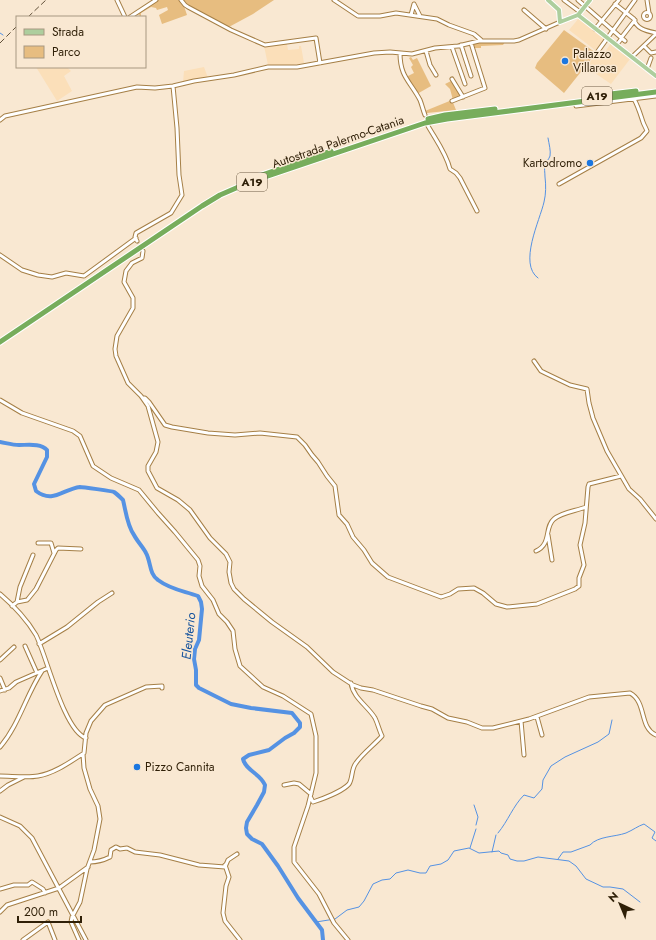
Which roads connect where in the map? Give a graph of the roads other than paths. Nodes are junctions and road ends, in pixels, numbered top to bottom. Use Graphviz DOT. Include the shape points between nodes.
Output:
graph roads {
  1 [pos="117,0"];
  2 [pos="156,0"];
  3 [pos="181,0"];
  4 [pos="334,0"];
  5 [pos="549,0"];
  6 [pos="564,0"];
  7 [pos="578,0"];
  8 [pos="590,0"];
  9 [pos="619,0"];
  10 [pos="635,0"];
  11 [pos="648,1"];
  12 [pos="415,2"];
  13 [pos="615,4"];
  14 [pos="585,6"];
  15 [pos="414,10"];
  16 [pos="524,10"];
  17 [pos="626,12"];
  18 [pos="649,13"];
  19 [pos="579,14"];
  20 [pos="411,15"];
  21 [pos="125,16"];
  22 [pos="132,16"];
  23 [pos="420,16"];
  24 [pos="650,18"];
  25 [pos="634,19"];
  26 [pos="602,21"];
  27 [pos="654,21"];
  28 [pos="560,22"];
  29 [pos="546,29"];
  30 [pos="595,29"];
  31 [pos="613,30"];
  32 [pos="656,35"];
  33 [pos="607,38"];
  34 [pos="622,38"];
  35 [pos="482,40"];
  36 [pos="625,41"];
  37 [pos="471,42"];
  38 [pos="618,43"];
  39 [pos="461,45"];
  40 [pos="644,46"];
  41 [pos="452,47"];
  42 [pos="426,50"];
  43 [pos="598,51"];
  44 [pos="656,52"];
  45 [pos="400,53"];
  46 [pos="632,57"];
  47 [pos="652,58"];
  48 [pos="320,63"];
  49 [pos="647,69"];
  50 [pos="656,69"];
  51 [pos="436,74"];
  52 [pos="655,75"];
  53 [pos="471,76"];
  54 [pos="452,79"];
  55 [pos="465,84"];
  56 [pos="173,86"];
  57 [pos="656,89"];
  58 [pos="656,92"];
  59 [pos="656,96"];
  60 [pos="463,97"];
  61 [pos="634,99"];
  62 [pos="452,101"];
  63 [pos="576,106"];
  64 [pos="425,115"];
  65 [pos="0,120"];
  66 [pos="428,126"];
  67 [pos="559,184"];
  68 [pos="477,211"];
  69 [pos="143,251"];
  70 [pos="0,255"];
  71 [pos="0,338"];
  72 [pos="0,342"];
  73 [pos="534,361"];
  74 [pos="143,398"];
  75 [pos="0,400"];
  76 [pos="621,476"];
  77 [pos="586,507"];
  78 [pos="656,519"];
  79 [pos="548,533"];
  80 [pos="38,543"];
  81 [pos="81,549"];
  82 [pos="536,551"];
  83 [pos="54,553"];
  84 [pos="33,555"];
  85 [pos="552,560"];
  86 [pos="112,593"];
  87 [pos="0,594"];
  88 [pos="17,602"];
  89 [pos="12,606"];
  90 [pos="39,644"];
  91 [pos="25,646"];
  92 [pos="14,647"];
  93 [pos="0,660"];
  94 [pos="48,668"];
  95 [pos="42,671"];
  96 [pos="37,673"];
  97 [pos="0,678"];
  98 [pos="351,683"];
  99 [pos="162,688"];
  100 [pos="5,690"];
  101 [pos="0,691"];
  102 [pos="536,717"];
  103 [pos="521,721"];
  104 [pos="542,734"];
  105 [pos="656,736"];
  106 [pos="86,738"];
  107 [pos="0,747"];
  108 [pos="83,754"];
  109 [pos="524,755"];
  110 [pos="0,776"];
  111 [pos="25,776"];
  112 [pos="284,785"];
  113 [pos="0,791"];
  114 [pos="311,795"];
  115 [pos="0,817"];
  116 [pos="237,854"];
  117 [pos="90,862"];
  118 [pos="226,865"];
  119 [pos="88,867"];
  120 [pos="59,888"];
  121 [pos="0,889"];
  122 [pos="46,893"];
  123 [pos="0,912"];
  124 [pos="73,915"];
  125 [pos="23,940"];
  126 [pos="55,940"];
  127 [pos="79,940"];
  128 [pos="86,940"];
  129 [pos="240,940"];
  130 [pos="348,940"];
  1 -- 21 [label="street"];
  2 -- 22 [label="street"];
  3 -- 48 [label="street" via="188,7 265,45 316,38"];
  4 -- 20 [label="street" via="358,16 396,13"];
  5 -- 28 [label="main road" via="559,10"];
  6 -- 19 [label="street"];
  7 -- 14 [label="street"];
  8 -- 14 [label="main road"];
  9 -- 13 [label="street"];
  10 -- 17 [label="street"];
  11 -- 18 [label="street"];
  12 -- 15 [label="street"];
  13 -- 17 [label="street"];
  13 -- 26 [label="street"];
  14 -- 19 [label="main road"];
  14 -- 26 [label="street"];
  15 -- 20 [label="street"];
  15 -- 23 [label="street"];
  16 -- 29 [label="street"];
  17 -- 25 [label="street"];
  17 -- 31 [label="street"];
  18 -- 24 [label="street"];
  18 -- 24 [label="street" via="644,17 647,20"];
  19 -- 28 [label="main road"];
  19 -- 30 [label="main road"];
  20 -- 23 [label="street"];
  23 -- 35 [label="street" via="437,19 474,34"];
  24 -- 27 [label="street"];
  25 -- 32 [label="street" via="643,30"];
  25 -- 34 [label="street"];
  26 -- 30 [label="street"];
  26 -- 31 [label="street"];
  28 -- 29 [label="street"];
  29 -- 35 [label="street" via="519,40"];
  30 -- 33 [label="main road"];
  31 -- 33 [label="street"];
  31 -- 34 [label="street"];
  32 -- 40 [label="street"];
  33 -- 43 [label="street"];
  33 -- 46 [label="main road"];
  34 -- 36 [label="street"];
  34 -- 38 [label="street"];
  35 -- 37 [label="street"];
  37 -- 39 [label="street"];
  37 -- 60 [label="street" via="485,88"];
  39 -- 41 [label="street"];
  39 -- 53 [label="street"];
  40 -- 44 [label="street" via="651,53"];
  40 -- 46 [label="street"];
  41 -- 42 [label="street"];
  41 -- 55 [label="street"];
  42 -- 45 [label="street" via="412,54"];
  42 -- 51 [label="street" via="430,65"];
  45 -- 48 [label="street" via="374,53"];
  45 -- 64 [label="street" via="404,75 420,100"];
  46 -- 49 [label="main road"];
  47 -- 49 [label="street"];
  48 -- 56 [label="street" via="297,67 268,67"];
  49 -- 52 [label="main road"];
  50 -- 52 [label="street"];
  54 -- 60 [label="street"];
  56 -- 65 [label="street" via="137,86 5,116"];
  56 -- 70 [label="street" via="182,195 171,213 139,230 136,233 136,240 84,276 66,273 52,277 38,275 22,270"];
  57 -- 71 [label="highway, Autostrada Palermo-Catania / A19" via="423,120 246,180 204,201"];
  58 -- 72 [label="highway, Autostrada Palermo-Catania / A19" via="425,123 250,182 202,206"];
  59 -- 61 [label="street"];
  60 -- 62 [label="street"];
  61 -- 63 [label="street"];
  61 -- 67 [label="street" via="647,131 645,134"];
  66 -- 68 [label="street" via="446,156 450,169 460,178"];
  69 -- 74 [label="street" via="142,258 132,263 126,271 124,282 133,298 133,308 117,336 115,349 128,383"];
  73 -- 76 [label="street" via="541,371 570,385 587,389 597,429"];
  74 -- 77 [label="street" via="165,424 172,427 208,433 260,433 297,437 335,486 339,515 372,563 388,577 441,597 458,589 474,588 496,604 507,607 537,604 575,589 584,565 580,545"];
  74 -- 98 [label="street" via="148,406 158,442 148,466 157,488 190,510 210,538 226,554 230,562 229,578 233,588 272,622 307,647 333,672"];
  75 -- 114 [label="street" via="22,413 74,431 80,436 93,466 111,478 140,490 198,560 202,586 219,614 234,631 240,666 263,687 311,714 316,736 316,765"];
  76 -- 77 [label="street" via="589,484"];
  76 -- 78 [label="street" via="629,489"];
  77 -- 79 [label="street" via="553,519"];
  79 -- 82 [label="street" via="543,547"];
  79 -- 85 [label="street"];
  80 -- 83 [label="street" via="51,543"];
  81 -- 83 [label="street" via="58,548"];
  83 -- 88 [label="street" via="36,589 27,600"];
  84 -- 88 [label="street"];
  86 -- 90 [label="street" via="67,627"];
  87 -- 89 [label="street"];
  88 -- 89 [label="street"];
  89 -- 90 [label="street" via="32,630"];
  90 -- 94 [label="street"];
  91 -- 96 [label="street"];
  92 -- 93 [label="street"];
  94 -- 95 [label="street"];
  94 -- 106 [label="street" via="72,726"];
  95 -- 96 [label="street"];
  95 -- 107 [label="street" via="34,682 11,733"];
  96 -- 100 [label="street"];
  97 -- 100 [label="street"];
  98 -- 103 [label="street" via="482,728"];
  98 -- 114 [label="street" via="357,697 375,718 382,736 355,764 348,785 331,796 313,802"];
  99 -- 106 [label="street" via="146,687 107,703 91,721"];
  100 -- 101 [label="street"];
  102 -- 103 [label="street"];
  102 -- 104 [label="street"];
  102 -- 105 [label="street" via="589,697 630,693 638,699 648,728"];
  103 -- 109 [label="street"];
  106 -- 108 [label="street"];
  108 -- 111 [label="street" via="49,773"];
  108 -- 117 [label="street" via="84,768 100,819"];
  110 -- 111 [label="street"];
  111 -- 113 [label="street"];
  112 -- 114 [label="street" via="299,784"];
  114 -- 130 [label="street" via="294,847 294,862 319,894 332,920"];
  115 -- 120 [label="street" via="20,826 28,834"];
  116 -- 118 [label="street" via="228,860"];
  117 -- 118 [label="street" via="108,858 111,850 116,847 120,850 127,848 199,864 225,867"];
  117 -- 119 [label="street"];
  118 -- 129 [label="street" via="229,877 226,883 224,921"];
  119 -- 120 [label="street"];
  119 -- 124 [label="street" via="80,902"];
  120 -- 122 [label="street"];
  120 -- 124 [label="street"];
  121 -- 122 [label="street" via="32,882"];
  122 -- 123 [label="street" via="7,905"];
  124 -- 127 [label="street" via="72,922"];
  124 -- 128 [label="street"];
  125 -- 126 [label="street" via="48,922"];
}
